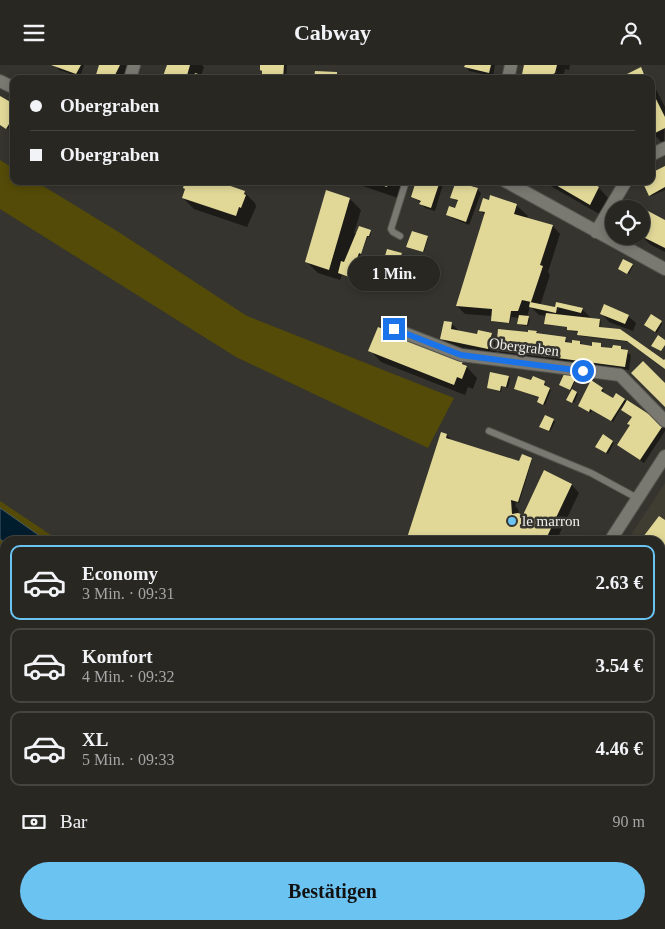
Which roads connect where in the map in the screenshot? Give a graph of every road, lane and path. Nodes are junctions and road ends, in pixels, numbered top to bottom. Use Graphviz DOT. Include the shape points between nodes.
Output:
graph roads {
  1 [pos="405,185"];
  2 [pos="512,185"];
  3 [pos="624,185"];
  4 [pos="596,232"];
  5 [pos="400,236"];
  6 [pos="665,269"];
  7 [pos="394,329"];
  8 [pos="665,421"];
  9 [pos="489,431"];
  10 [pos="665,455"];
  11 [pos="637,498"];
  12 [pos="613,536"];
  1 -- 5 [label="lane" via="391,229"];
  2 -- 4 [label="street"];
  3 -- 4 [label="street"];
  4 -- 6 [label="street"];
  7 -- 8 [label="street, Obergraben" via="461,355 620,375"];
  9 -- 11 [label="lane" via="590,473"];
  10 -- 11 [label="street"];
  11 -- 12 [label="street"];
}
